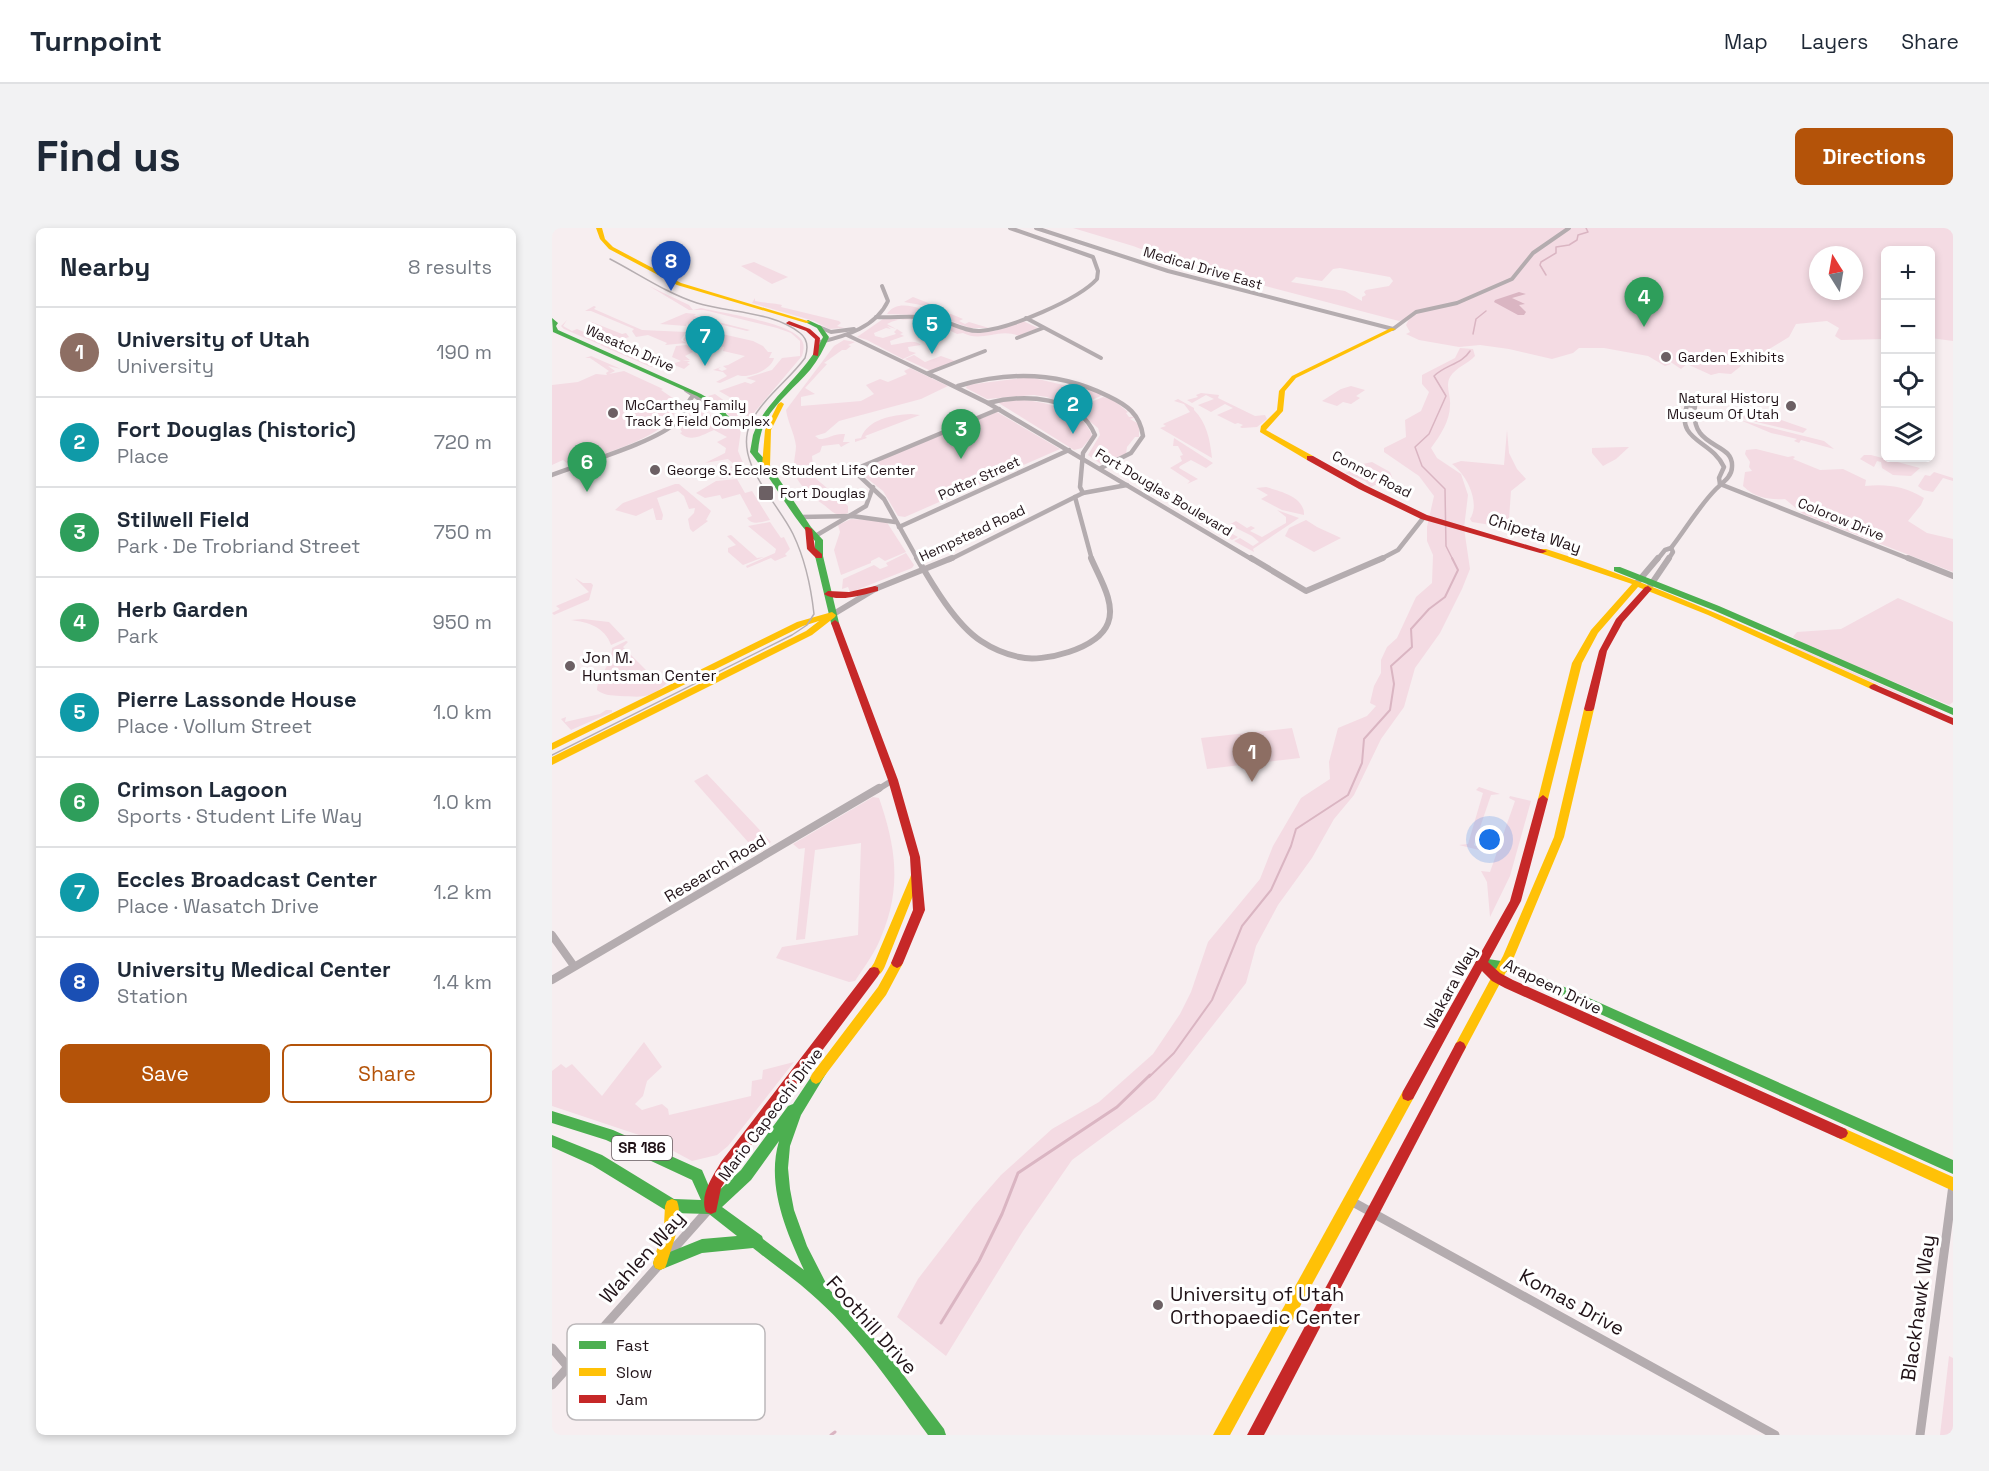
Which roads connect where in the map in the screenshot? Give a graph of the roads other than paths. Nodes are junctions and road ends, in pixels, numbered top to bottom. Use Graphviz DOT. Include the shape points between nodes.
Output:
graph roads {
  1 [pos="599,228"];
  2 [pos="1010,228"];
  3 [pos="1036,228"];
  4 [pos="1569,228"];
  5 [pos="1060,236"];
  6 [pos="1049,241"];
  7 [pos="679,284"];
  8 [pos="882,286"];
  9 [pos="876,317"];
  10 [pos="1026,318"];
  11 [pos="552,327"];
  12 [pos="819,327"];
  13 [pos="862,327"];
  14 [pos="1042,328"];
  15 [pos="1393,329"];
  16 [pos="847,335"];
  17 [pos="1017,338"];
  18 [pos="823,341"];
  19 [pos="984,351"];
  20 [pos="1101,358"];
  21 [pos="928,373"];
  22 [pos="958,386"];
  23 [pos="693,396"];
  24 [pos="785,396"];
  25 [pos="988,403"];
  26 [pos="999,409"];
  27 [pos="684,412"];
  28 [pos="757,426"];
  29 [pos="1069,450"];
  30 [pos="1083,458"];
  31 [pos="766,463"];
  32 [pos="1101,468"];
  33 [pos="552,475"];
  34 [pos="1720,484"];
  35 [pos="1127,485"];
  36 [pos="873,487"];
  37 [pos="1083,494"];
  38 [pos="1075,497"];
  39 [pos="852,516"];
  40 [pos="801,517"];
  41 [pos="1429,518"];
  42 [pos="895,522"];
  43 [pos="899,527"];
  44 [pos="1477,530"];
  45 [pos="812,532"];
  46 [pos="1671,548"];
  47 [pos="924,570"];
  48 [pos="1953,576"];
  49 [pos="1638,581"];
  50 [pos="1650,586"];
  51 [pos="874,589"];
  52 [pos="828,594"];
  53 [pos="832,615"];
  54 [pos="1953,712"];
  55 [pos="1953,722"];
  56 [pos="552,747"];
  57 [pos="552,761"];
  58 [pos="893,780"];
  59 [pos="915,878"];
  60 [pos="552,935"];
  61 [pos="1481,963"];
  62 [pos="1504,965"];
  63 [pos="574,966"];
  64 [pos="1496,977"];
  65 [pos="552,980"];
  66 [pos="820,1072"];
  67 [pos="552,1117"];
  68 [pos="552,1141"];
  69 [pos="1953,1167"];
  70 [pos="1953,1184"];
  71 [pos="1351,1201"];
  72 [pos="672,1206"];
  73 [pos="711,1207"];
  74 [pos="1372,1212"];
  75 [pos="757,1241"];
  76 [pos="660,1263"];
  77 [pos="823,1294"];
  78 [pos="607,1324"];
  79 [pos="552,1348"];
  80 [pos="567,1367"];
  81 [pos="567,1369"];
  82 [pos="552,1385"];
  83 [pos="938,1435"];
  84 [pos="1221,1435"];
  85 [pos="1255,1435"];
  86 [pos="1775,1435"];
  87 [pos="1920,1435"];
  1 -- 7 [label="street" via="611,248"];
  2 -- 6 [label="street"];
  3 -- 5 [label="street, Medical Drive East"];
  4 -- 15 [label="street" via="1534,252 1512,279 1459,303 1416,312"];
  5 -- 6 [label="street"];
  5 -- 15 [label="street, Medical Drive East" via="1168,271"];
  6 -- 10 [label="street" via="1094,256 1097,279 1064,301"];
  7 -- 12 [label="street"];
  7 -- 18 [label="street" via="704,299 798,326"];
  8 -- 9 [label="street" via="888,301"];
  9 -- 10 [label="street" via="930,318 981,331"];
  9 -- 13 [label="street"];
  10 -- 14 [label="street"];
  11 -- 23 [label="street, Wasatch Drive"];
  12 -- 13 [label="street" via="838,332"];
  12 -- 18 [label="street"];
  13 -- 16 [label="street"];
  14 -- 17 [label="street"];
  14 -- 20 [label="street"];
  15 -- 41 [label="street, Connor Road" via="1294,377 1282,391 1280,411 1262,429 1312,460"];
  16 -- 18 [label="street"];
  16 -- 21 [label="street, Fort Douglas Boulevard"];
  18 -- 24 [label="street" via="815,360"];
  19 -- 21 [label="street"];
  21 -- 22 [label="street, Fort Douglas Boulevard"];
  22 -- 25 [label="street, Fort Douglas Boulevard"];
  22 -- 32 [label="street" via="1036,376 1072,382 1107,395 1136,415 1143,431 1136,448"];
  23 -- 27 [label="street"];
  23 -- 27 [label="street"];
  23 -- 28 [label="street, Wasatch Drive" via="713,402 733,422"];
  23 -- 28 [label="street, Wasatch Drive" via="710,406 723,422"];
  24 -- 28 [label="street" via="777,400"];
  24 -- 31 [label="street" via="768,430"];
  25 -- 26 [label="street, Fort Douglas Boulevard"];
  25 -- 30 [label="street" via="1038,397 1084,418 1095,435"];
  26 -- 29 [label="street, Fort Douglas Boulevard"];
  26 -- 36 [label="street" via="853,470"];
  27 -- 33 [label="street" via="672,428 657,436"];
  28 -- 31 [label="street, Mario Capecchi Drive" via="755,454 758,461"];
  29 -- 30 [label="street, Fort Douglas Boulevard"];
  29 -- 43 [label="street, Potter Street"];
  30 -- 32 [label="street, Fort Douglas Boulevard"];
  30 -- 37 [label="street"];
  31 -- 40 [label="street, Mario Capecchi Drive"];
  32 -- 35 [label="street, Fort Douglas Boulevard"];
  34 -- 34 [label="street, Wakara Way" via="1731,476 1732,460 1696,431 1692,423 1695,406 1687,405 1683,425 1692,437 1720,457 1724,467"];
  34 -- 46 [label="street, Wakara Way"];
  34 -- 48 [label="street, Colorow Drive"];
  35 -- 37 [label="street, Hempstead Road"];
  35 -- 41 [label="street, Fort Douglas Boulevard" via="1306,591 1393,554 1416,523"];
  36 -- 39 [label="street" via="868,503"];
  36 -- 42 [label="street"];
  37 -- 38 [label="street, Hempstead Road"];
  38 -- 47 [label="street, Hempstead Road"];
  38 -- 47 [label="street" via="1091,558 1110,604 1108,623 1100,635 1080,648 1050,657 1021,658 998,651 964,627"];
  39 -- 40 [label="street"];
  39 -- 42 [label="street"];
  39 -- 45 [label="street"];
  40 -- 45 [label="street, Mario Capecchi Drive"];
  41 -- 44 [label="street, Connor Road"];
  42 -- 43 [label="street"];
  43 -- 47 [label="street"];
  44 -- 49 [label="street, Chipeta Way" via="1512,534"];
  45 -- 52 [label="street, Mario Capecchi Drive"];
  46 -- 49 [label="street, Wakara Way"];
  46 -- 50 [label="street, Wakara Way" via="1673,552"];
  47 -- 51 [label="street, Hempstead Road"];
  49 -- 50 [label="street, Chipeta Way"];
  49 -- 61 [label="street, Wakara Way" via="1594,632 1577,663 1515,901"];
  50 -- 54 [label="street, Chipeta Way"];
  50 -- 55 [label="street, Chipeta Way"];
  50 -- 62 [label="street, Wakara Way" via="1619,621 1603,651 1559,837"];
  51 -- 52 [label="street" via="849,595"];
  51 -- 53 [label="street, Hempstead Road"];
  52 -- 53 [label="street, Mario Capecchi Drive"];
  53 -- 56 [label="street" via="800,624"];
  53 -- 57 [label="street" via="809,633"];
  53 -- 58 [label="street, Mario Capecchi Drive"];
  58 -- 59 [label="street, Mario Capecchi Drive" via="915,857"];
  58 -- 63 [label="street, Research Road"];
  59 -- 66 [label="street, Mario Capecchi Drive" via="919,910 896,965 882,992"];
  59 -- 73 [label="street, Mario Capecchi Drive" via="879,966 726,1167 714,1186"];
  60 -- 63 [label="street"];
  61 -- 62 [label="street, Arapeen Drive"];
  61 -- 64 [label="street, Arapeen Drive"];
  61 -- 71 [label="street, Wakara Way"];
  62 -- 64 [label="street, Wakara Way"];
  62 -- 69 [label="street, Arapeen Drive"];
  63 -- 65 [label="street, Research Road"];
  64 -- 70 [label="street, Arapeen Drive"];
  64 -- 74 [label="street, Wakara Way"];
  66 -- 73 [label="street, Mario Capecchi Drive" via="742,1181"];
  66 -- 77 [label="street" via="790,1123 781,1155 779,1185 791,1226"];
  67 -- 73 [label="street, Foothill Drive / SR 186" via="608,1134 697,1175"];
  68 -- 72 [label="street, SR 186" via="597,1160"];
  70 -- 87 [label="street, Blackhawk Way"];
  71 -- 74 [label="street, Komas Drive"];
  71 -- 84 [label="street, Wakara Way"];
  72 -- 73 [label="street"];
  72 -- 76 [label="street"];
  73 -- 75 [label="street, Foothill Drive / SR 186"];
  73 -- 76 [label="street, Wahlen Way"];
  74 -- 85 [label="street, Wakara Way"];
  74 -- 86 [label="street, Komas Drive"];
  75 -- 76 [label="street" via="702,1246"];
  75 -- 77 [label="street, Foothill Drive / SR 186"];
  76 -- 78 [label="street, Wahlen Way"];
  77 -- 83 [label="street, Foothill Drive / SR 186" via="879,1354"];
  79 -- 80 [label="street"];
  81 -- 82 [label="street, Wahlen Way"];
}
